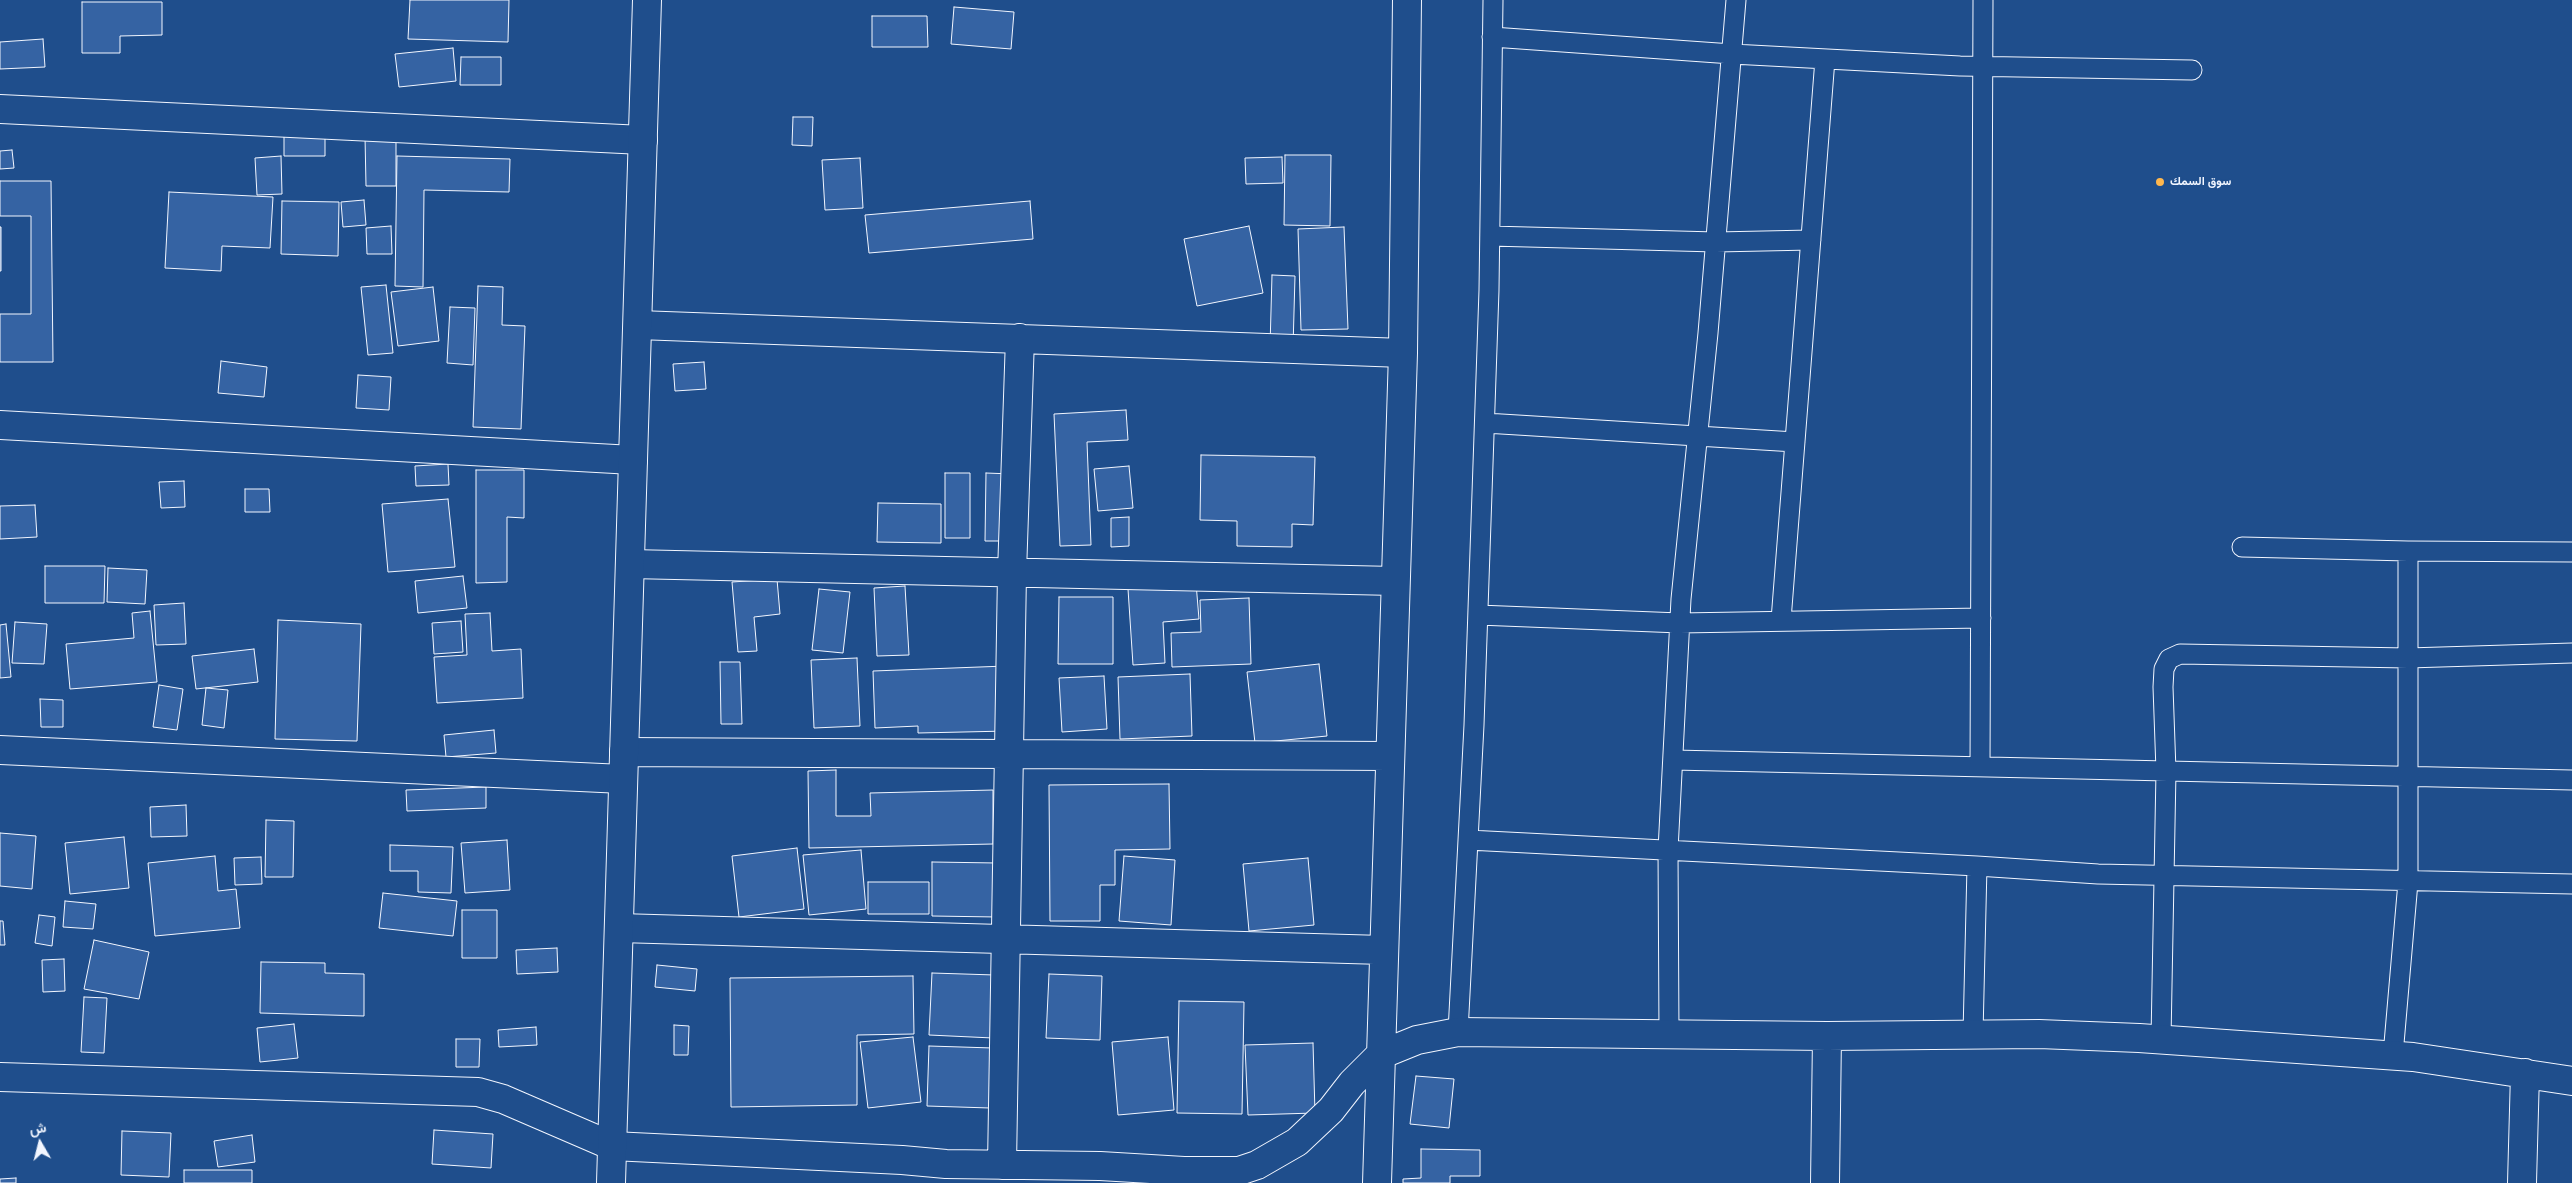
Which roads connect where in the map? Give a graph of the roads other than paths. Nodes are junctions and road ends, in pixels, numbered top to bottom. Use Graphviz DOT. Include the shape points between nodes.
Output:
graph roads {
  1 [pos="648,0"];
  2 [pos="1407,0"];
  3 [pos="1493,0"];
  4 [pos="1736,0"];
  5 [pos="1983,0"];
  6 [pos="1492,37"];
  7 [pos="1732,54"];
  8 [pos="1825,59"];
  9 [pos="1982,67"];
  10 [pos="2192,70"];
  11 [pos="0,109"];
  12 [pos="643,140"];
  13 [pos="1490,236"];
  14 [pos="1811,240"];
  15 [pos="1716,242"];
  16 [pos="638,324"];
  17 [pos="1020,338"];
  18 [pos="1403,353"];
  19 [pos="1485,422"];
  20 [pos="0,425"];
  21 [pos="1697,437"];
  22 [pos="1795,442"];
  23 [pos="633,460"];
  24 [pos="2242,546"];
  25 [pos="2408,551"];
  26 [pos="2572,552"];
  27 [pos="630,564"];
  28 [pos="1012,572"];
  29 [pos="1395,580"];
  30 [pos="1478,615"];
  31 [pos="1980,618"];
  32 [pos="1782,620"];
  33 [pos="1680,623"];
  34 [pos="2572,654"];
  35 [pos="2408,658"];
  36 [pos="0,750"];
  37 [pos="624,752"];
  38 [pos="1010,753"];
  39 [pos="1389,756"];
  40 [pos="1673,760"];
  41 [pos="1980,767"];
  42 [pos="2166,771"];
  43 [pos="2407,776"];
  44 [pos="623,779"];
  45 [pos="2572,780"];
  46 [pos="1468,840"];
  47 [pos="1668,850"];
  48 [pos="1976,866"];
  49 [pos="2165,876"];
  50 [pos="2408,882"];
  51 [pos="2572,884"];
  52 [pos="619,928"];
  53 [pos="1006,939"];
  54 [pos="1382,950"];
  55 [pos="1458,1032"];
  56 [pos="1973,1034"];
  57 [pos="1669,1035"];
  58 [pos="1827,1036"];
  59 [pos="2161,1039"];
  60 [pos="2393,1055"];
  61 [pos="1380,1056"];
  62 [pos="2525,1073"];
  63 [pos="0,1077"];
  64 [pos="2572,1081"];
  65 [pos="612,1146"];
  66 [pos="1002,1165"];
  67 [pos="611,1183"];
  68 [pos="1377,1183"];
  69 [pos="1825,1183"];
  70 [pos="2522,1183"];
  1 -- 12 [label="street"];
  2 -- 18 [label="street"];
  3 -- 6 [label="lane"];
  4 -- 7 [label="lane"];
  5 -- 9 [label="lane"];
  6 -- 7 [label="lane"];
  6 -- 13 [label="lane"];
  7 -- 8 [label="lane"];
  7 -- 15 [label="lane"];
  8 -- 9 [label="lane"];
  8 -- 14 [label="lane"];
  9 -- 10 [label="lane"];
  9 -- 31 [label="lane"];
  11 -- 12 [label="street"];
  12 -- 16 [label="street"];
  13 -- 15 [label="lane"];
  13 -- 19 [label="lane"];
  14 -- 15 [label="lane"];
  14 -- 22 [label="lane"];
  15 -- 21 [label="lane"];
  16 -- 17 [label="street"];
  16 -- 23 [label="street"];
  17 -- 18 [label="street"];
  17 -- 28 [label="street"];
  18 -- 29 [label="street"];
  19 -- 21 [label="lane"];
  19 -- 30 [label="lane"];
  20 -- 23 [label="street"];
  21 -- 22 [label="lane"];
  21 -- 33 [label="lane"];
  22 -- 32 [label="lane"];
  23 -- 27 [label="street"];
  24 -- 25 [label="lane"];
  25 -- 26 [label="lane"];
  25 -- 35 [label="lane"];
  27 -- 28 [label="street"];
  27 -- 37 [label="street"];
  28 -- 29 [label="street"];
  28 -- 38 [label="street"];
  29 -- 39 [label="street"];
  30 -- 33 [label="lane"];
  30 -- 46 [label="lane"];
  31 -- 32 [label="lane"];
  31 -- 41 [label="lane"];
  32 -- 33 [label="lane"];
  33 -- 40 [label="lane"];
  34 -- 35 [label="lane"];
  35 -- 42 [label="lane" via="2180,654 2169,659 2164,669"];
  35 -- 43 [label="lane"];
  36 -- 44 [label="street"];
  37 -- 38 [label="street"];
  37 -- 44 [label="street"];
  38 -- 39 [label="street"];
  38 -- 53 [label="street"];
  39 -- 54 [label="street"];
  40 -- 41 [label="lane"];
  40 -- 47 [label="lane"];
  41 -- 42 [label="lane"];
  42 -- 43 [label="lane"];
  42 -- 49 [label="lane"];
  43 -- 45 [label="lane"];
  43 -- 50 [label="lane"];
  44 -- 52 [label="street"];
  46 -- 47 [label="lane"];
  46 -- 55 [label="lane"];
  47 -- 48 [label="lane"];
  47 -- 57 [label="lane"];
  48 -- 49 [label="lane"];
  48 -- 56 [label="lane"];
  49 -- 50 [label="lane"];
  49 -- 59 [label="lane"];
  50 -- 51 [label="lane"];
  50 -- 60 [label="lane"];
  52 -- 53 [label="street"];
  52 -- 65 [label="street"];
  53 -- 54 [label="street"];
  53 -- 66 [label="street"];
  54 -- 61 [label="street"];
  55 -- 57 [label="street"];
  55 -- 61 [label="street" via="1417,1040"];
  56 -- 58 [label="street"];
  56 -- 59 [label="street"];
  57 -- 58 [label="street"];
  58 -- 69 [label="street"];
  59 -- 60 [label="street"];
  60 -- 62 [label="street"];
  61 -- 66 [label="street" via="1297,1142 1257,1165 1239,1171"];
  61 -- 68 [label="street"];
  62 -- 64 [label="street"];
  62 -- 70 [label="street"];
  63 -- 65 [label="street" via="478,1092 503,1099"];
  65 -- 66 [label="street"];
  65 -- 67 [label="street"];
}
